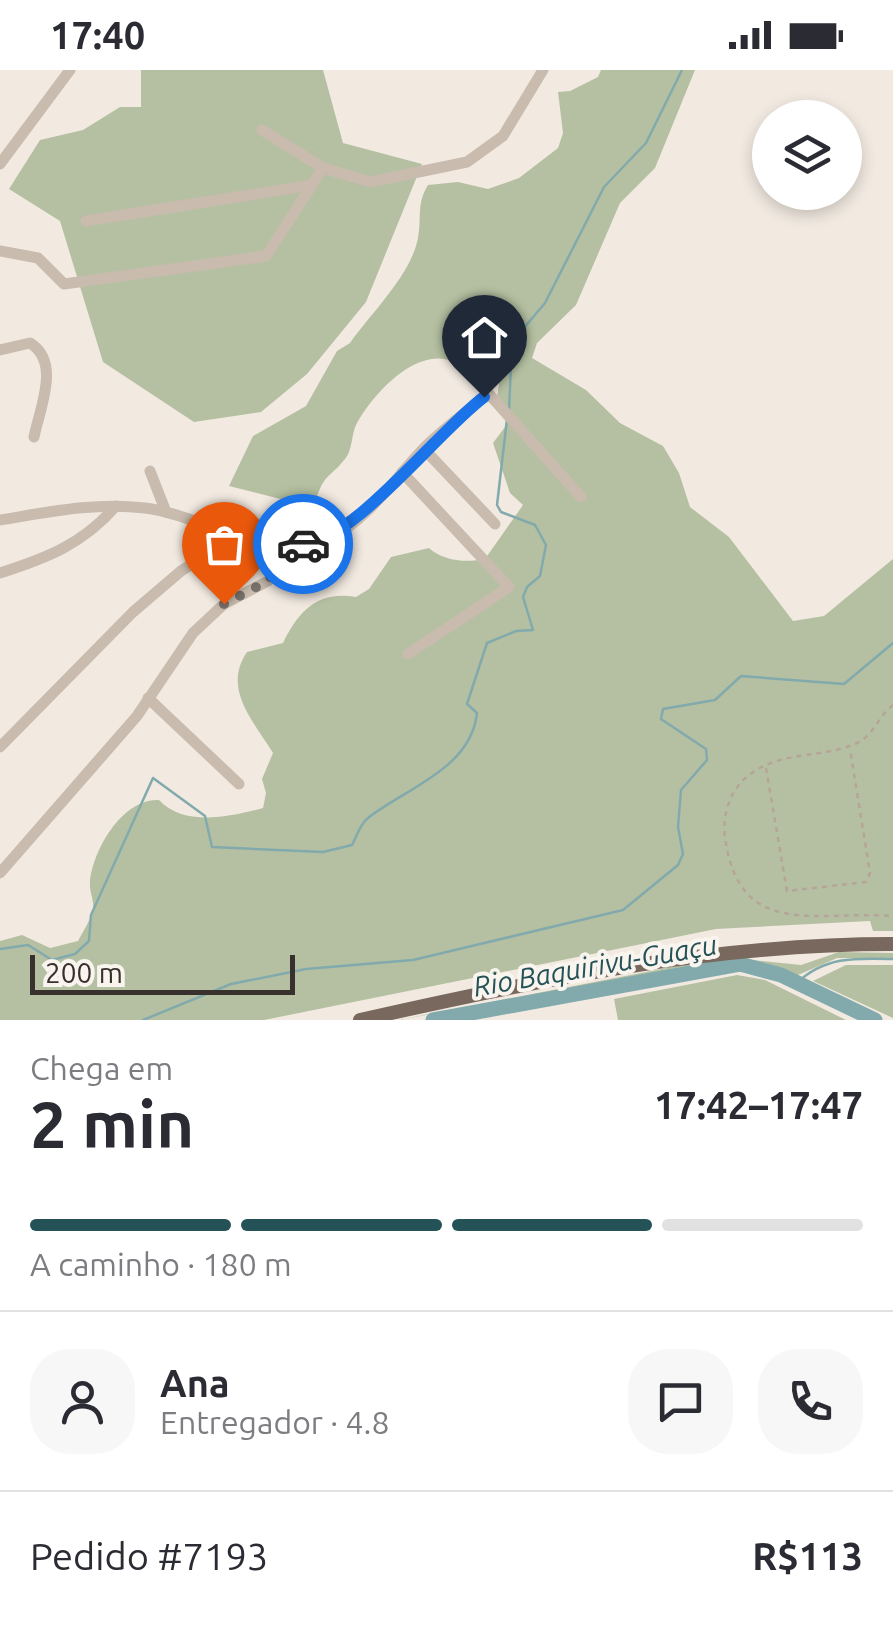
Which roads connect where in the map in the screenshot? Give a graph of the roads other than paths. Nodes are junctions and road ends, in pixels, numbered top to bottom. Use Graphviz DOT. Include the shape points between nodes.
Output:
graph roads {
  1 [pos="70,70"];
  2 [pos="541,74"];
  3 [pos="262,130"];
  4 [pos="0,132"];
  5 [pos="15,140"];
  6 [pos="0,164"];
  7 [pos="323,168"];
  8 [pos="312,185"];
  9 [pos="86,220"];
  10 [pos="0,251"];
  11 [pos="0,350"];
  12 [pos="34,438"];
  13 [pos="424,449"];
  14 [pos="150,471"];
  15 [pos="402,472"];
  16 [pos="580,497"];
  17 [pos="116,506"];
  18 [pos="166,512"];
  19 [pos="0,520"];
  20 [pos="495,524"];
  21 [pos="234,537"];
  22 [pos="290,545"];
  23 [pos="0,573"];
  24 [pos="408,654"];
  25 [pos="148,698"];
  26 [pos="0,747"];
  27 [pos="238,784"];
  28 [pos="0,874"];
  29 [pos="893,944"];
  30 [pos="360,1020"];
  1 -- 5 [label="street"];
  2 -- 7 [label="street" via="503,136 468,162 370,182"];
  3 -- 7 [label="street"];
  4 -- 5 [label="street"];
  5 -- 6 [label="street"];
  7 -- 8 [label="street"];
  8 -- 9 [label="street"];
  8 -- 10 [label="street" via="266,256 64,284 38,258"];
  11 -- 12 [label="street" via="30,343 44,351 49,365"];
  13 -- 15 [label="street"];
  13 -- 16 [label="street" via="493,394"];
  13 -- 20 [label="street"];
  14 -- 18 [label="street"];
  15 -- 22 [label="street" via="334,536"];
  15 -- 24 [label="street" via="509,587"];
  17 -- 18 [label="street"];
  17 -- 19 [label="street"];
  17 -- 23 [label="street" via="91,534 49,558"];
  18 -- 21 [label="street"];
  21 -- 22 [label="street"];
  21 -- 26 [label="street" via="133,612"];
  22 -- 25 [label="street" via="268,581 224,604 194,633"];
  25 -- 27 [label="street"];
  25 -- 28 [label="street"];
  29 -- 30 [label="main road" via="790,945 652,961"];
}
